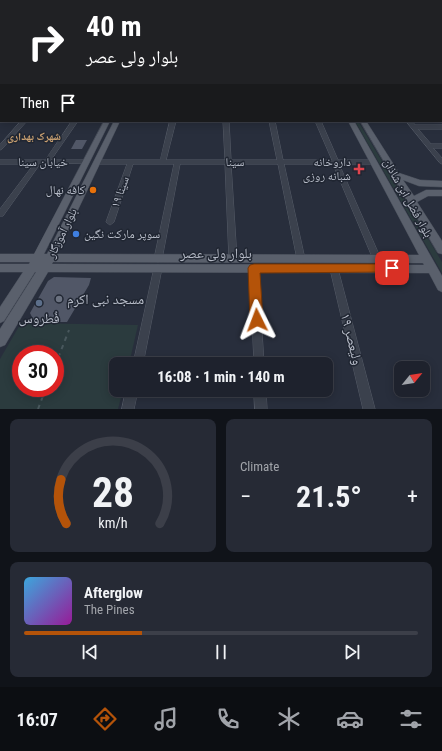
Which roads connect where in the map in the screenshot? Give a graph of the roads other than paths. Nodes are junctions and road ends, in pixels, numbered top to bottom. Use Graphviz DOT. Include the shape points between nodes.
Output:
graph roads {
  1 [pos="23,122"];
  2 [pos="74,122"];
  3 [pos="106,122"];
  4 [pos="117,122"];
  5 [pos="173,122"];
  6 [pos="226,122"];
  7 [pos="272,122"];
  8 [pos="318,122"];
  9 [pos="351,122"];
  10 [pos="364,122"];
  11 [pos="409,122"];
  12 [pos="413,126"];
  13 [pos="442,127"];
  14 [pos="429,146"];
  15 [pos="442,146"];
  16 [pos="0,148"];
  17 [pos="38,162"];
  18 [pos="47,162"];
  19 [pos="86,162"];
  20 [pos="97,162"];
  21 [pos="131,162"];
  22 [pos="163,162"];
  23 [pos="178,162"];
  24 [pos="227,162"];
  25 [pos="281,162"];
  26 [pos="335,162"];
  27 [pos="373,162"];
  28 [pos="442,162"];
  29 [pos="1,163"];
  30 [pos="395,174"];
  31 [pos="442,184"];
  32 [pos="442,193"];
  33 [pos="412,201"];
  34 [pos="0,214"];
  35 [pos="110,222"];
  36 [pos="52,228"];
  37 [pos="64,228"];
  38 [pos="442,250"];
  39 [pos="0,258"];
  40 [pos="233,259"];
  41 [pos="301,259"];
  42 [pos="377,259"];
  43 [pos="35,263"];
  44 [pos="47,263"];
  45 [pos="158,263"];
  46 [pos="390,264"];
  47 [pos="429,264"];
  48 [pos="0,268"];
  49 [pos="254,268"];
  50 [pos="334,269"];
  51 [pos="442,287"];
  52 [pos="0,317"];
  53 [pos="0,341"];
  54 [pos="139,357"];
  55 [pos="259,357"];
  56 [pos="131,397"];
  57 [pos="260,397"];
  58 [pos="128,409"];
  59 [pos="261,409"];
  60 [pos="369,409"];
  1 -- 16 [label="street"];
  2 -- 18 [label="street"];
  3 -- 19 [label="main road, بلوار آموزگار"];
  4 -- 20 [label="main road, بلوار آموزگار"];
  5 -- 22 [label="street"];
  6 -- 24 [label="street"];
  7 -- 25 [label="street"];
  8 -- 26 [label="street"];
  9 -- 27 [label="main road, بلوار فضل ابن شاذان"];
  10 -- 30 [label="main road, بلوار فضل ابن شاذان"];
  11 -- 12 [label="street"];
  12 -- 13 [label="street"];
  12 -- 14 [label="street"];
  14 -- 15 [label="street"];
  14 -- 28 [label="street"];
  17 -- 18 [label="street, خیابان سینا"];
  17 -- 29 [label="street, خیابان سینا"];
  17 -- 34 [label="street"];
  18 -- 19 [label="street, خیابان سینا"];
  19 -- 36 [label="main road, بلوار آموزگار"];
  20 -- 21 [label="street, سینا"];
  20 -- 37 [label="main road, بلوار آموزگار"];
  21 -- 22 [label="street, سینا"];
  21 -- 35 [label="street, سینا ۱۹"];
  22 -- 23 [label="street, سینا"];
  23 -- 24 [label="street, سینا"];
  23 -- 45 [label="street"];
  24 -- 25 [label="street, سینا"];
  24 -- 40 [label="street"];
  25 -- 26 [label="street, سینا"];
  25 -- 41 [label="street"];
  26 -- 27 [label="street, سینا"];
  26 -- 42 [label="street"];
  27 -- 47 [label="main road, بلوار فضل ابن شاذان"];
  30 -- 31 [label="main road" via="419,183"];
  30 -- 33 [label="main road, بلوار فضل ابن شاذان"];
  32 -- 33 [label="main road" via="426,193"];
  33 -- 38 [label="main road, بلوار فضل ابن شاذان"];
  36 -- 37 [label="main road"];
  36 -- 43 [label="main road, بلوار آموزگار"];
  37 -- 44 [label="main road, بلوار آموزگار"];
  39 -- 43 [label="main road, بلوار ولی عصر"];
  40 -- 41 [label="main road, بلوار ولی عصر"];
  40 -- 45 [label="main road, بلوار ولی عصر"];
  41 -- 42 [label="main road, بلوار ولی عصر"];
  42 -- 46 [label="main road, بلوار ولی عصر"];
  43 -- 44 [label="main road, بلوار ولی عصر"];
  43 -- 48 [label="main road, بلوار ولی عصر"];
  43 -- 52 [label="main road, بلوار آموزگار"];
  44 -- 45 [label="main road, بلوار ولی عصر"];
  44 -- 53 [label="main road, بلوار آموزگار"];
  45 -- 49 [label="main road, بلوار ولی عصر"];
  45 -- 54 [label="street"];
  46 -- 47 [label="main road, بلوار ولی عصر"];
  46 -- 50 [label="main road, بلوار ولی عصر"];
  47 -- 51 [label="main road, بلوار فضل ابن شاذان"];
  49 -- 50 [label="main road, بلوار ولی عصر"];
  49 -- 55 [label="street"];
  50 -- 60 [label="street, ولیعصر ۱۹"];
  56 -- 58 [label="street"];
  57 -- 59 [label="street"];
}
